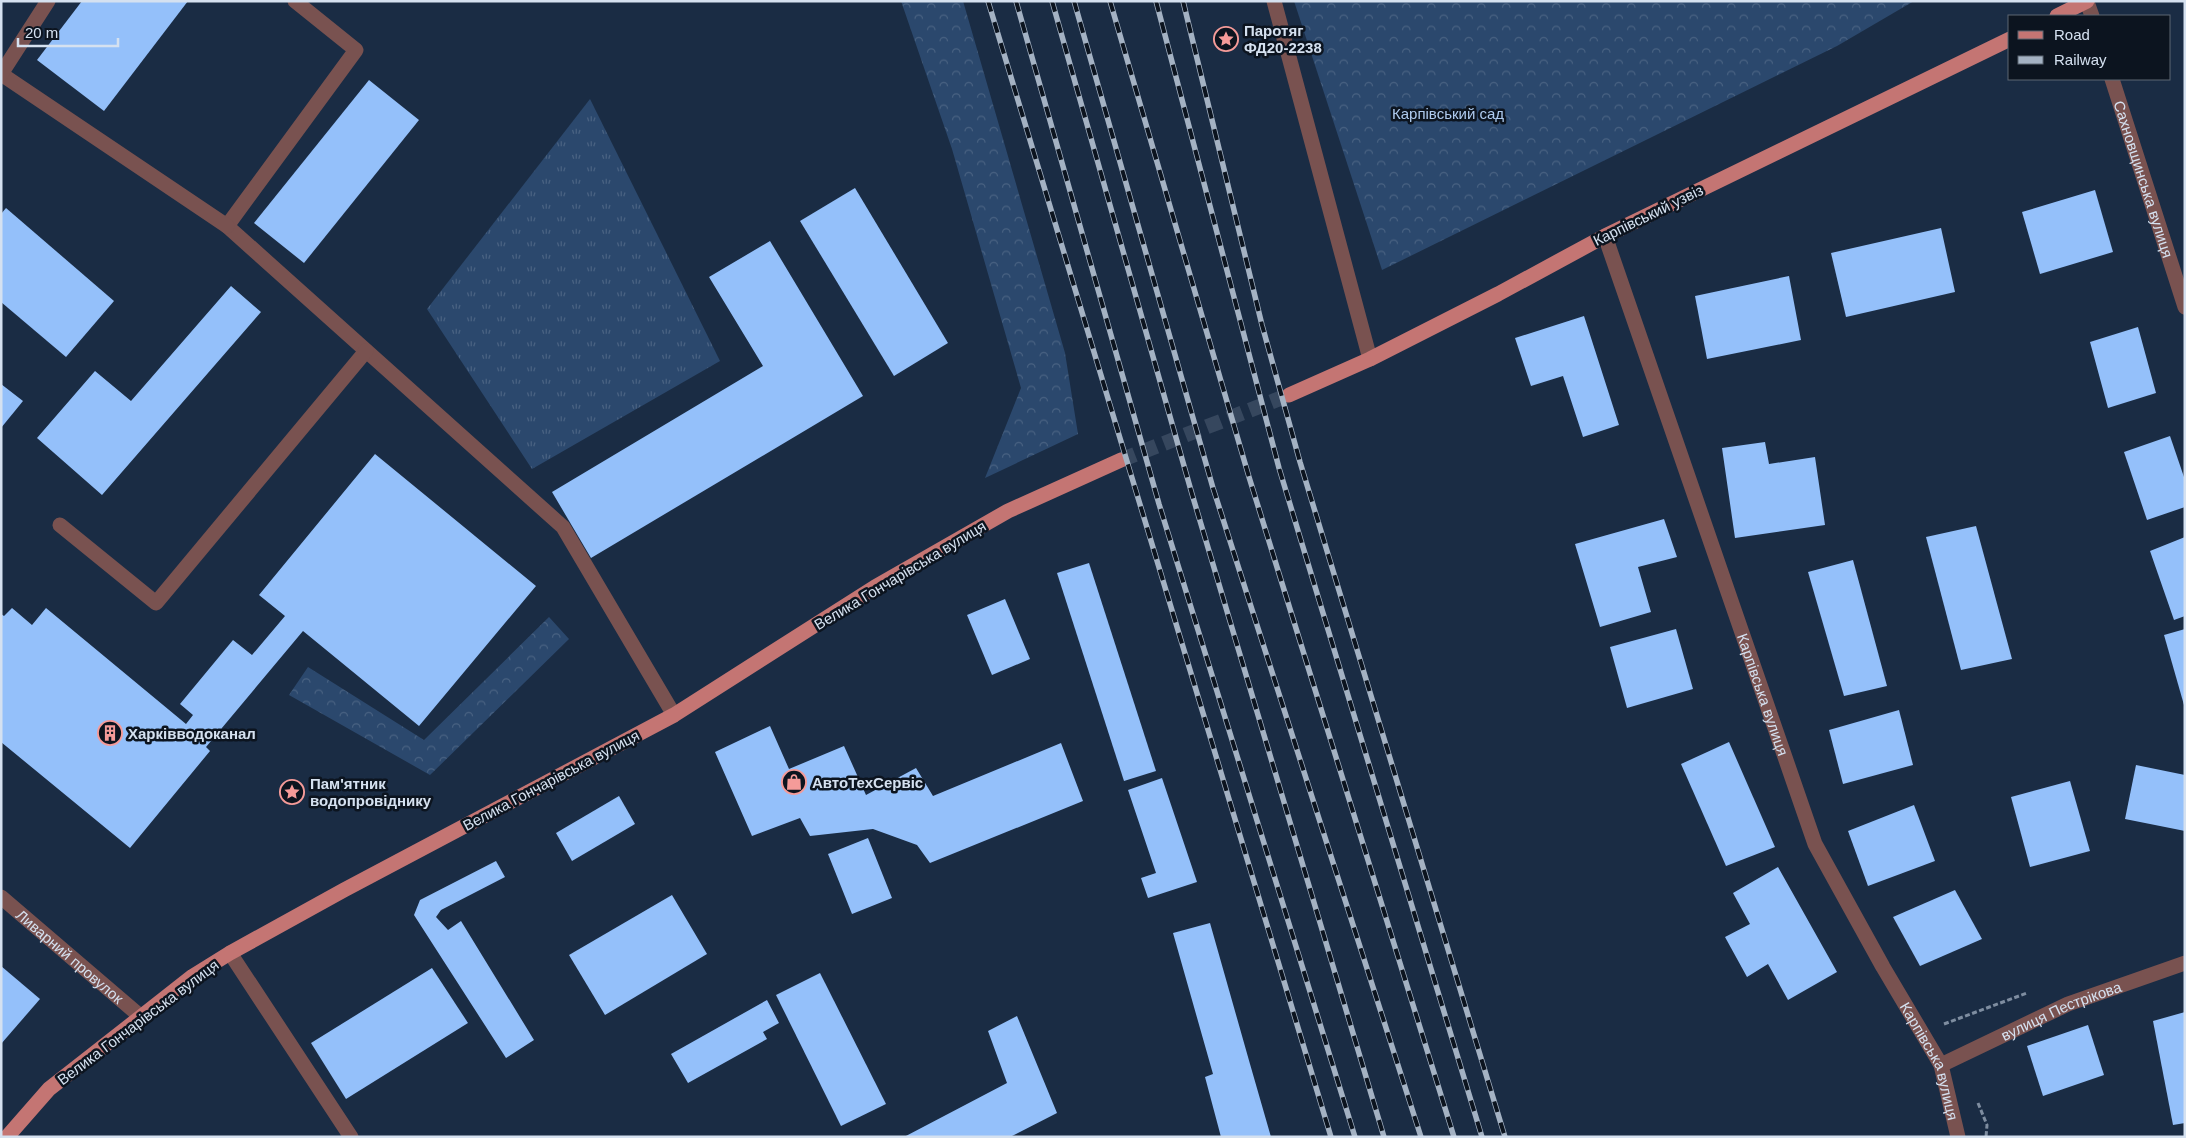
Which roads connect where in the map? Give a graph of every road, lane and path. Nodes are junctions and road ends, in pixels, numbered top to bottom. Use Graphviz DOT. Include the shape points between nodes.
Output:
graph roads {
  1 [pos="48,1"];
  2 [pos="295,1"];
  3 [pos="1274,1"];
  4 [pos="2087,1"];
  5 [pos="2059,15"];
  6 [pos="2092,15"];
  7 [pos="2008,40"];
  8 [pos="1,74"];
  9 [pos="2112,80"];
  10 [pos="228,226"];
  11 [pos="1605,236"];
  12 [pos="2185,307"];
  13 [pos="366,351"];
  14 [pos="1370,359"];
  15 [pos="1289,395"];
  16 [pos="1121,460"];
  17 [pos="60,525"];
  18 [pos="674,715"];
  19 [pos="1,897"];
  20 [pos="230,953"];
  21 [pos="2185,963"];
  22 [pos="140,1016"];
  23 [pos="1941,1065"];
  24 [pos="7,1137"];
  25 [pos="351,1137"];
  26 [pos="1958,1137"];
  1 -- 8 [label="street"];
  2 -- 10 [label="street" via="356,50"];
  3 -- 14 [label="street"];
  4 -- 5 [label="main road"];
  4 -- 6 [label="street"];
  7 -- 11 [label="main road, Карпівський узвіз"];
  8 -- 10 [label="street"];
  9 -- 12 [label="street, Сахновщинська вулиця"];
  10 -- 13 [label="street"];
  11 -- 14 [label="main road, Карпівський узвіз"];
  11 -- 23 [label="street, Карпівська вулиця" via="1815,844"];
  13 -- 17 [label="street" via="156,603"];
  13 -- 18 [label="street" via="563,527"];
  14 -- 15 [label="main road, Карпівський узвіз"];
  16 -- 18 [label="main road, Велика Гончарівська вулиця" via="1008,511 900,573"];
  18 -- 20 [label="main road, Велика Гончарівська вулиця"];
  19 -- 22 [label="street, Ливарний провулок"];
  20 -- 22 [label="main road, Велика Гончарівська вулиця"];
  20 -- 25 [label="street"];
  21 -- 23 [label="street, вулиця Пестрікова" via="2068,1004"];
  22 -- 24 [label="main road, Велика Гончарівська вулиця" via="49,1089"];
  23 -- 26 [label="street, Карпівська вулиця"];
}
